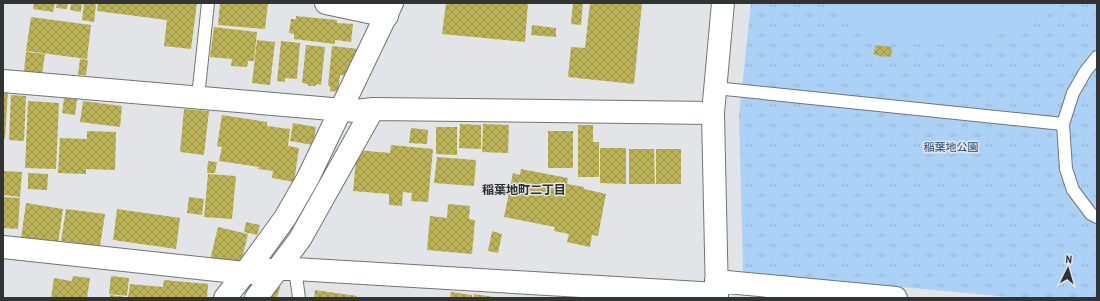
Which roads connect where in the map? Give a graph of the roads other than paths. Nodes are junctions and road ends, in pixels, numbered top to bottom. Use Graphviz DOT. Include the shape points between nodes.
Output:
graph roads {
  1 [pos="208,3"];
  2 [pos="326,3"];
  3 [pos="723,3"];
  4 [pos="389,9"];
  5 [pos="1097,57"];
  6 [pos="3,81"];
  7 [pos="715,88"];
  8 [pos="198,97"];
  9 [pos="373,109"];
  10 [pos="342,110"];
  11 [pos="713,113"];
  12 [pos="1063,124"];
  13 [pos="1097,217"];
  14 [pos="3,247"];
  15 [pos="286,269"];
  16 [pos="245,273"];
  17 [pos="717,291"];
  18 [pos="225,298"];
  19 [pos="256,298"];
  20 [pos="299,298"];
  21 [pos="896,298"];
  1 -- 8 [label="lane"];
  2 -- 4 [label="street"];
  3 -- 7 [label="street"];
  4 -- 10 [label="street"];
  5 -- 12 [label="lane" via="1073,93"];
  6 -- 8 [label="street"];
  7 -- 11 [label="street"];
  7 -- 12 [label="lane"];
  8 -- 10 [label="street"];
  9 -- 10 [label="street"];
  9 -- 11 [label="street"];
  9 -- 15 [label="street" via="300,239"];
  10 -- 16 [label="street" via="285,218"];
  11 -- 17 [label="street"];
  12 -- 13 [label="lane" via="1066,169 1073,190"];
  14 -- 16 [label="street"];
  15 -- 16 [label="street"];
  15 -- 17 [label="street"];
  15 -- 19 [label="street"];
  15 -- 20 [label="lane"];
  16 -- 18 [label="street"];
  17 -- 21 [label="street"];
}
